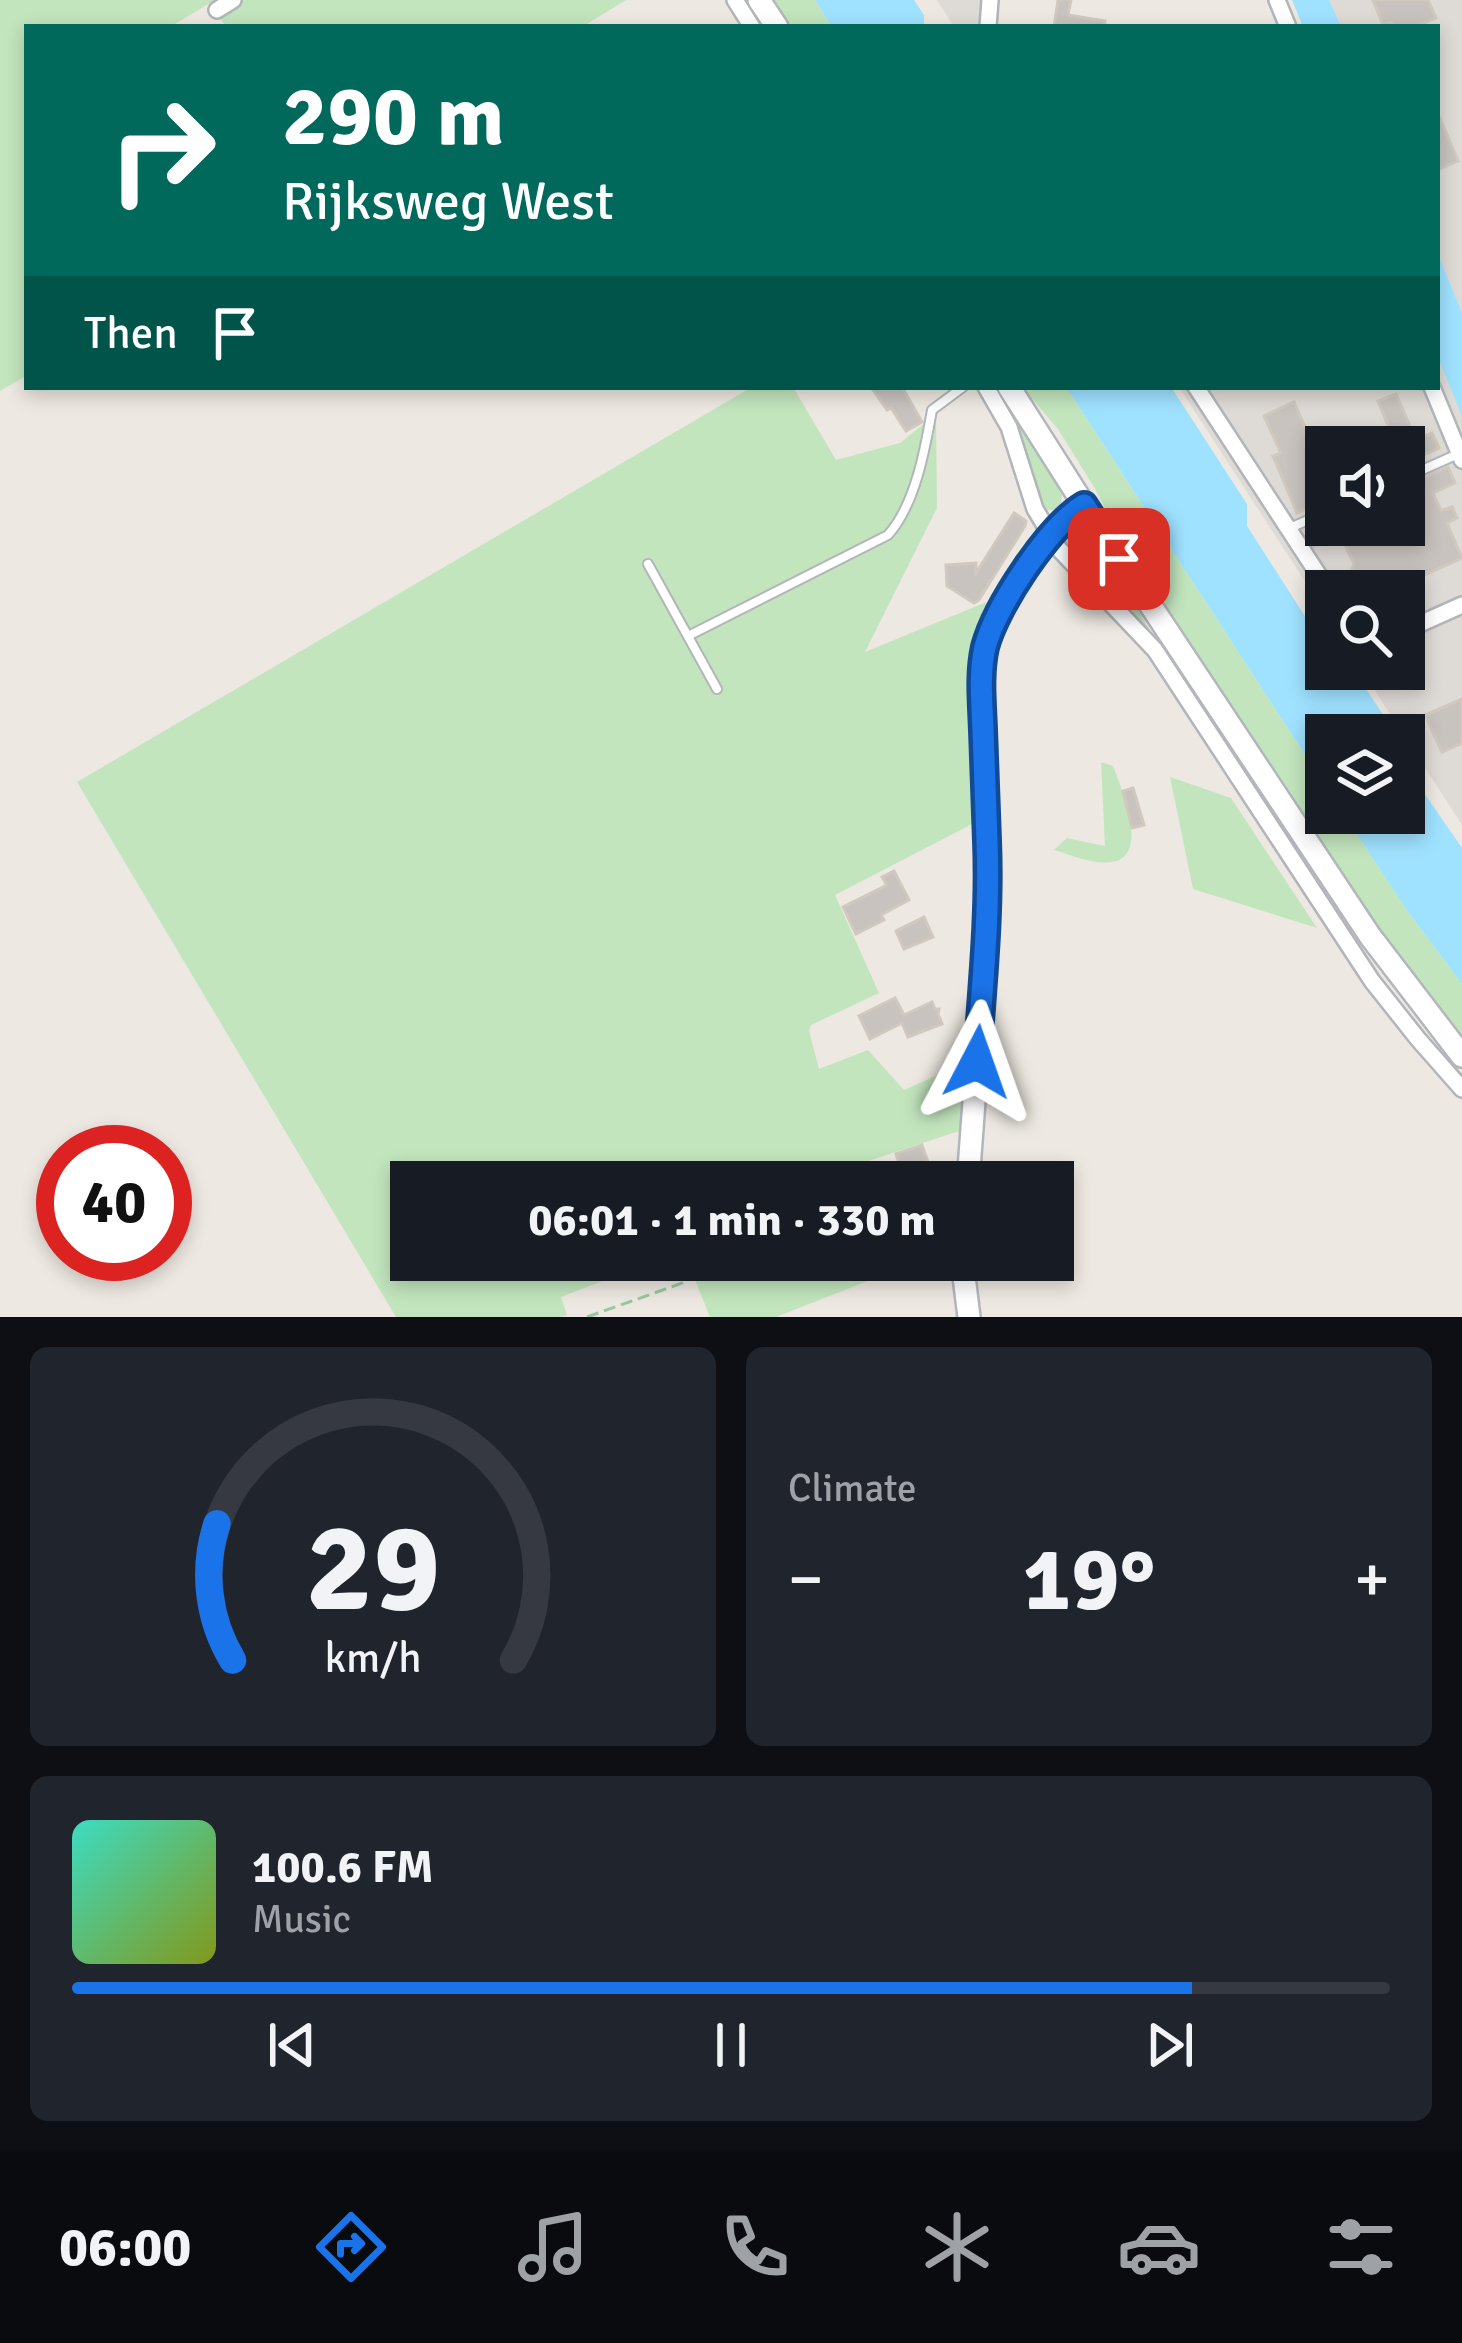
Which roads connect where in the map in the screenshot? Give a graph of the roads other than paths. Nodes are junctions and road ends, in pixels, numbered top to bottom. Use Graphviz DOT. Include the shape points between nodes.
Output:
graph roads {
  1 [pos="233,0"];
  2 [pos="217,10"];
  3 [pos="959,390"];
  4 [pos="988,390"];
  5 [pos="1011,390"];
  6 [pos="1198,390"];
  7 [pos="1433,390"];
  8 [pos="1461,457"];
  9 [pos="1425,470"];
  10 [pos="1084,505"];
  11 [pos="1305,521"];
  12 [pos="1288,529"];
  13 [pos="1049,535"];
  14 [pos="648,564"];
  15 [pos="1315,570"];
  16 [pos="1462,605"];
  17 [pos="1425,622"];
  18 [pos="688,636"];
  19 [pos="717,688"];
  20 [pos="1462,1056"];
  21 [pos="1462,1089"];
  22 [pos="970,1161"];
  23 [pos="965,1281"];
  24 [pos="969,1317"];
  1 -- 2 [label="street"];
  3 -- 18 [label="lane" via="932,410 923,459 888,535"];
  4 -- 13 [label="street"];
  5 -- 10 [label="main road"];
  6 -- 12 [label="street"];
  7 -- 8 [label="street"];
  8 -- 9 [label="lane"];
  10 -- 13 [label="main road"];
  10 -- 20 [label="main road" via="1370,936"];
  11 -- 12 [label="lane"];
  12 -- 15 [label="street"];
  13 -- 21 [label="street" via="1155,650 1372,981"];
  13 -- 22 [label="main road" via="994,626 982,663 986,942"];
  14 -- 18 [label="lane"];
  16 -- 17 [label="street"];
  18 -- 19 [label="lane"];
  23 -- 24 [label="main road"];
}
